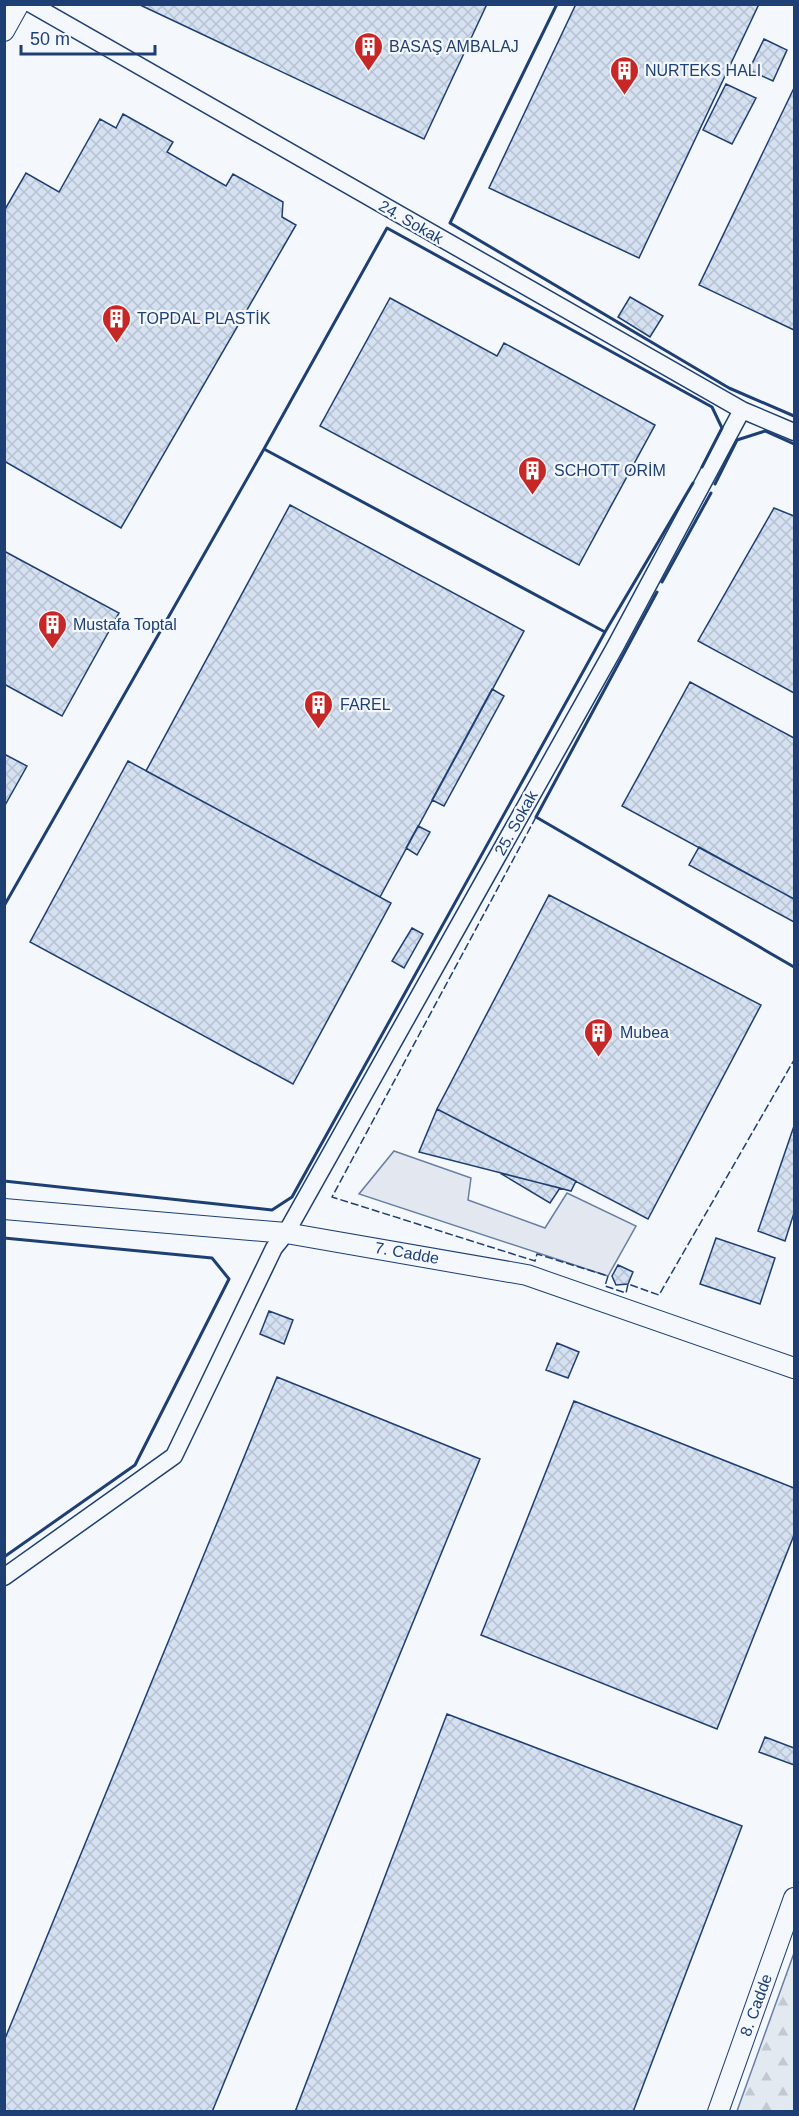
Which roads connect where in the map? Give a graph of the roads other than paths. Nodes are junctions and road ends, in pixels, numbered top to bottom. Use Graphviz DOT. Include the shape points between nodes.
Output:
graph roads {
  1 [pos="19,4"];
  2 [pos="31,4"];
  3 [pos="4,31"];
  4 [pos="742,410"];
  5 [pos="795,432"];
  6 [pos="4,1209"];
  7 [pos="286,1233"];
  8 [pos="795,1368"];
  9 [pos="4,1577"];
  10 [pos="795,1898"];
  11 [pos="718,2112"];
  1 -- 3 [label="street"];
  2 -- 4 [label="street, 24. Sokak"];
  4 -- 5 [label="street, 24. Sokak"];
  4 -- 7 [label="street, 25. Sokak" via="615,646"];
  6 -- 7 [label="street, 7. Cadde"];
  7 -- 8 [label="street, 7. Cadde" via="527,1275"];
  7 -- 9 [label="street, 25. Sokak" via="274,1248 174,1456"];
  10 -- 11 [label="street, 8. Cadde"];
}
